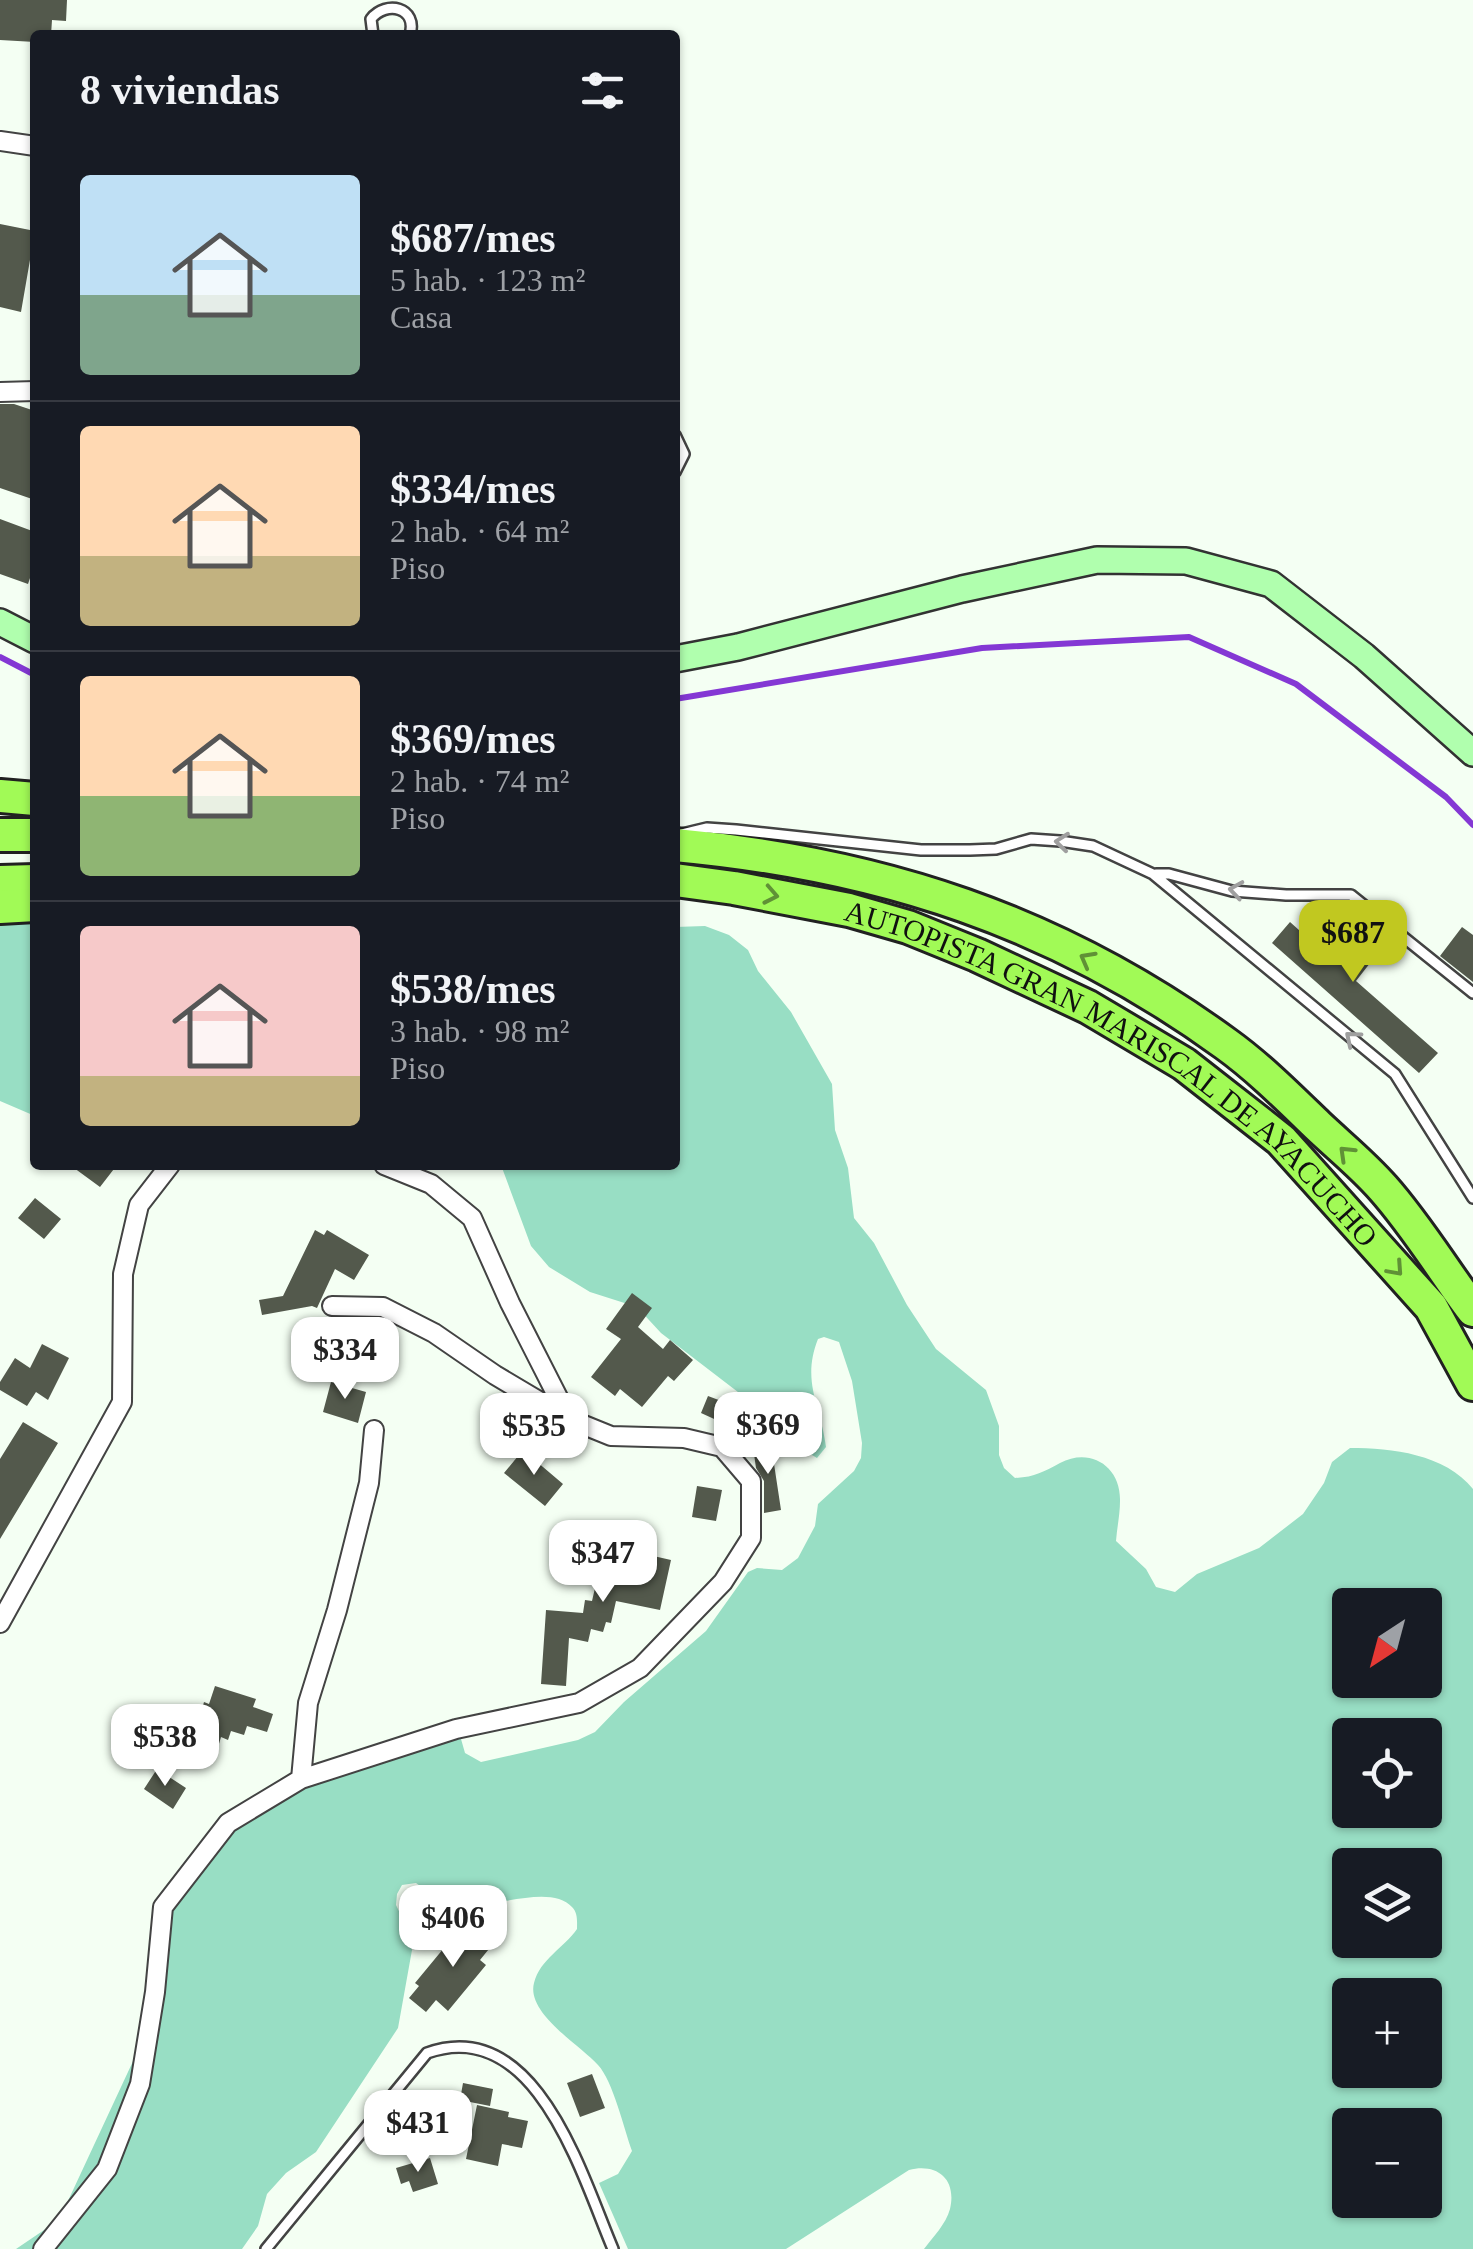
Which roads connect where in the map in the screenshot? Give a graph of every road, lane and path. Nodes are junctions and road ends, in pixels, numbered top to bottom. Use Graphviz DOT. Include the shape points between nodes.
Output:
graph roads {
  1 [pos="376,0"];
  2 [pos="408,0"];
  3 [pos="375,12"];
  4 [pos="408,13"];
  5 [pos="371,30"];
  6 [pos="411,30"];
  7 [pos="0,141"];
  8 [pos="30,145"];
  9 [pos="30,391"];
  10 [pos="0,392"];
  11 [pos="0,622"];
  12 [pos="30,637"];
  13 [pos="680,658"];
  14 [pos="1473,753"];
  15 [pos="0,796"];
  16 [pos="30,798"];
  17 [pos="0,835"];
  18 [pos="30,835"];
  19 [pos="680,835"];
  20 [pos="680,846"];
  21 [pos="1153,874"];
  22 [pos="30,881"];
  23 [pos="680,881"];
  24 [pos="0,882"];
  25 [pos="30,905"];
  26 [pos="0,906"];
  27 [pos="1473,993"];
  28 [pos="166,1170"];
  29 [pos="396,1170"];
  30 [pos="1473,1198"];
  31 [pos="332,1306"];
  32 [pos="1473,1310"];
  33 [pos="1473,1384"];
  34 [pos="569,1419"];
  35 [pos="374,1430"];
  36 [pos="0,1623"];
  37 [pos="301,1780"];
  38 [pos="43,2249"];
  39 [pos="266,2249"];
  40 [pos="613,2249"];
  1 -- 3 [label="lane"];
  2 -- 4 [label="lane"];
  3 -- 4 [label="lane" via="390,5"];
  3 -- 5 [label="lane"];
  4 -- 6 [label="lane"];
  7 -- 8 [label="street"];
  9 -- 10 [label="street"];
  11 -- 12 [label="main road"];
  13 -- 14 [label="main road" via="1097,560 1186,561 1271,584"];
  15 -- 16 [label="highway"];
  17 -- 18 [label="highway"];
  21 -- 19 [label="lane, one-way" via="1092,846 1060,841 948,850 707,828"];
  32 -- 20 [label="highway, AUTOPISTA GRAN MARISCAL DE AYACUCHO, one-way" via="1383,1188 1228,1045 1153,996 1076,953 912,886 843,868"];
  27 -- 21 [label="lane, one-way" via="1350,895 1232,891"];
  30 -- 21 [label="lane, one-way" via="1395,1074"];
  22 -- 24 [label="highway"];
  23 -- 33 [label="highway, AUTOPISTA GRAN MARISCAL DE AYACUCHO, one-way" via="849,910 908,928 1088,1006 1184,1064 1281,1140 1431,1307"];
  25 -- 26 [label="highway"];
  28 -- 36 [label="street" via="138,1205 124,1274 122,1402"];
  29 -- 34 [label="street" via="430,1184 472,1218"];
  31 -- 34 [label="street" via="383,1307"];
  34 -- 37 [label="street" via="610,1436 684,1438 722,1447 751,1481 751,1538 723,1582 640,1668 580,1703 456,1729"];
  35 -- 37 [label="street" via="369,1483 308,1703"];
  37 -- 38 [label="street" via="228,1823 163,1906 140,2084 107,2169"];
  39 -- 40 [label="lane" via="427,2053 451,2047 496,2058 547,2103"];
}
